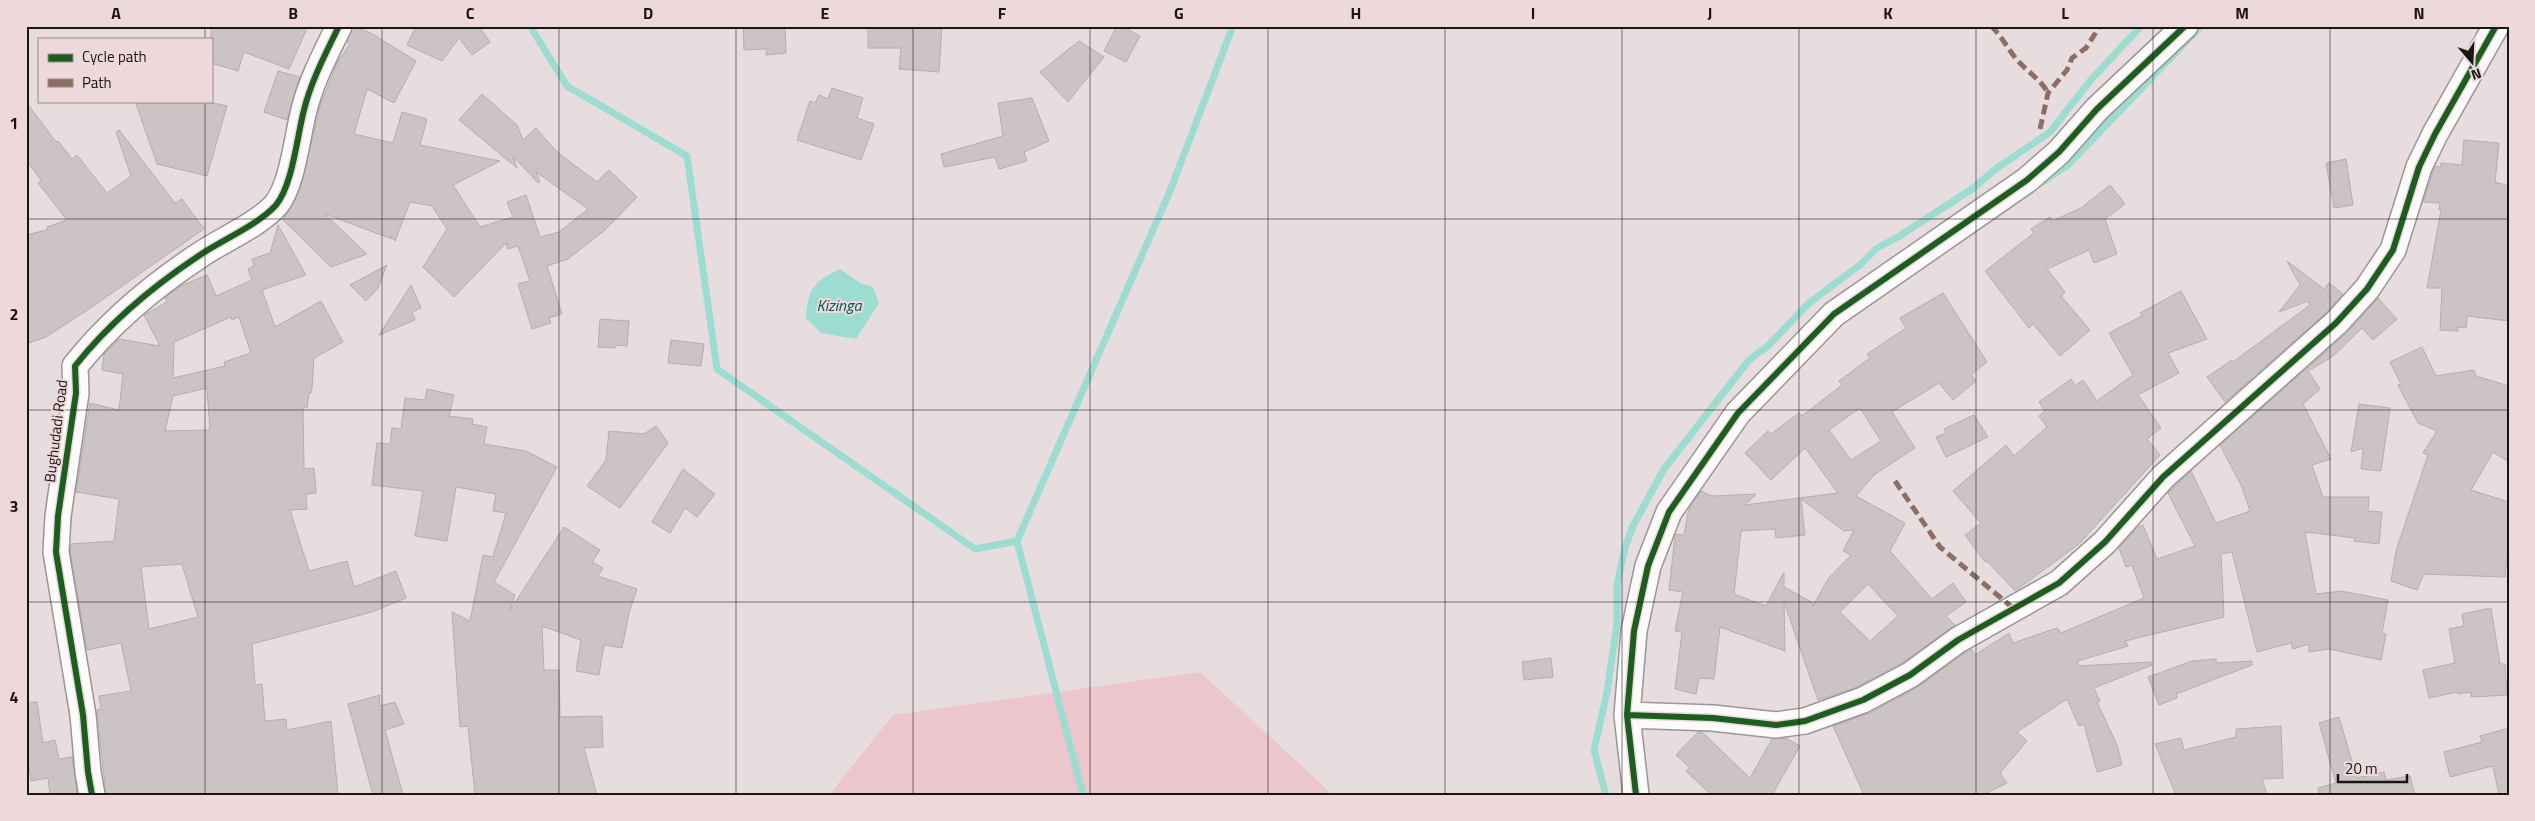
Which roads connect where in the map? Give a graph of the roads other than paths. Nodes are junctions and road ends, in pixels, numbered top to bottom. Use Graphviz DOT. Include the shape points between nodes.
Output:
graph roads {
  1 [pos="339,26"];
  2 [pos="2185,26"];
  3 [pos="2496,26"];
  4 [pos="1627,715"];
  5 [pos="92,795"];
  6 [pos="1636,795"];
  1 -- 5 [label="street, Bughudadi Road" via="304,110 298,142 277,204 139,299 94,342 75,366 76,393 58,516 56,552"];
  2 -- 4 [label="street" via="2034,174 1834,314 1738,413 1669,512 1648,566 1634,631"];
  3 -- 4 [label="street" via="2435,134 2419,167 2393,250 2367,289 2336,323 2163,477 2105,542 2059,583 1958,640 1910,675 1863,700 1805,720 1776,725 1713,718"];
  4 -- 6 [label="street"];
}
